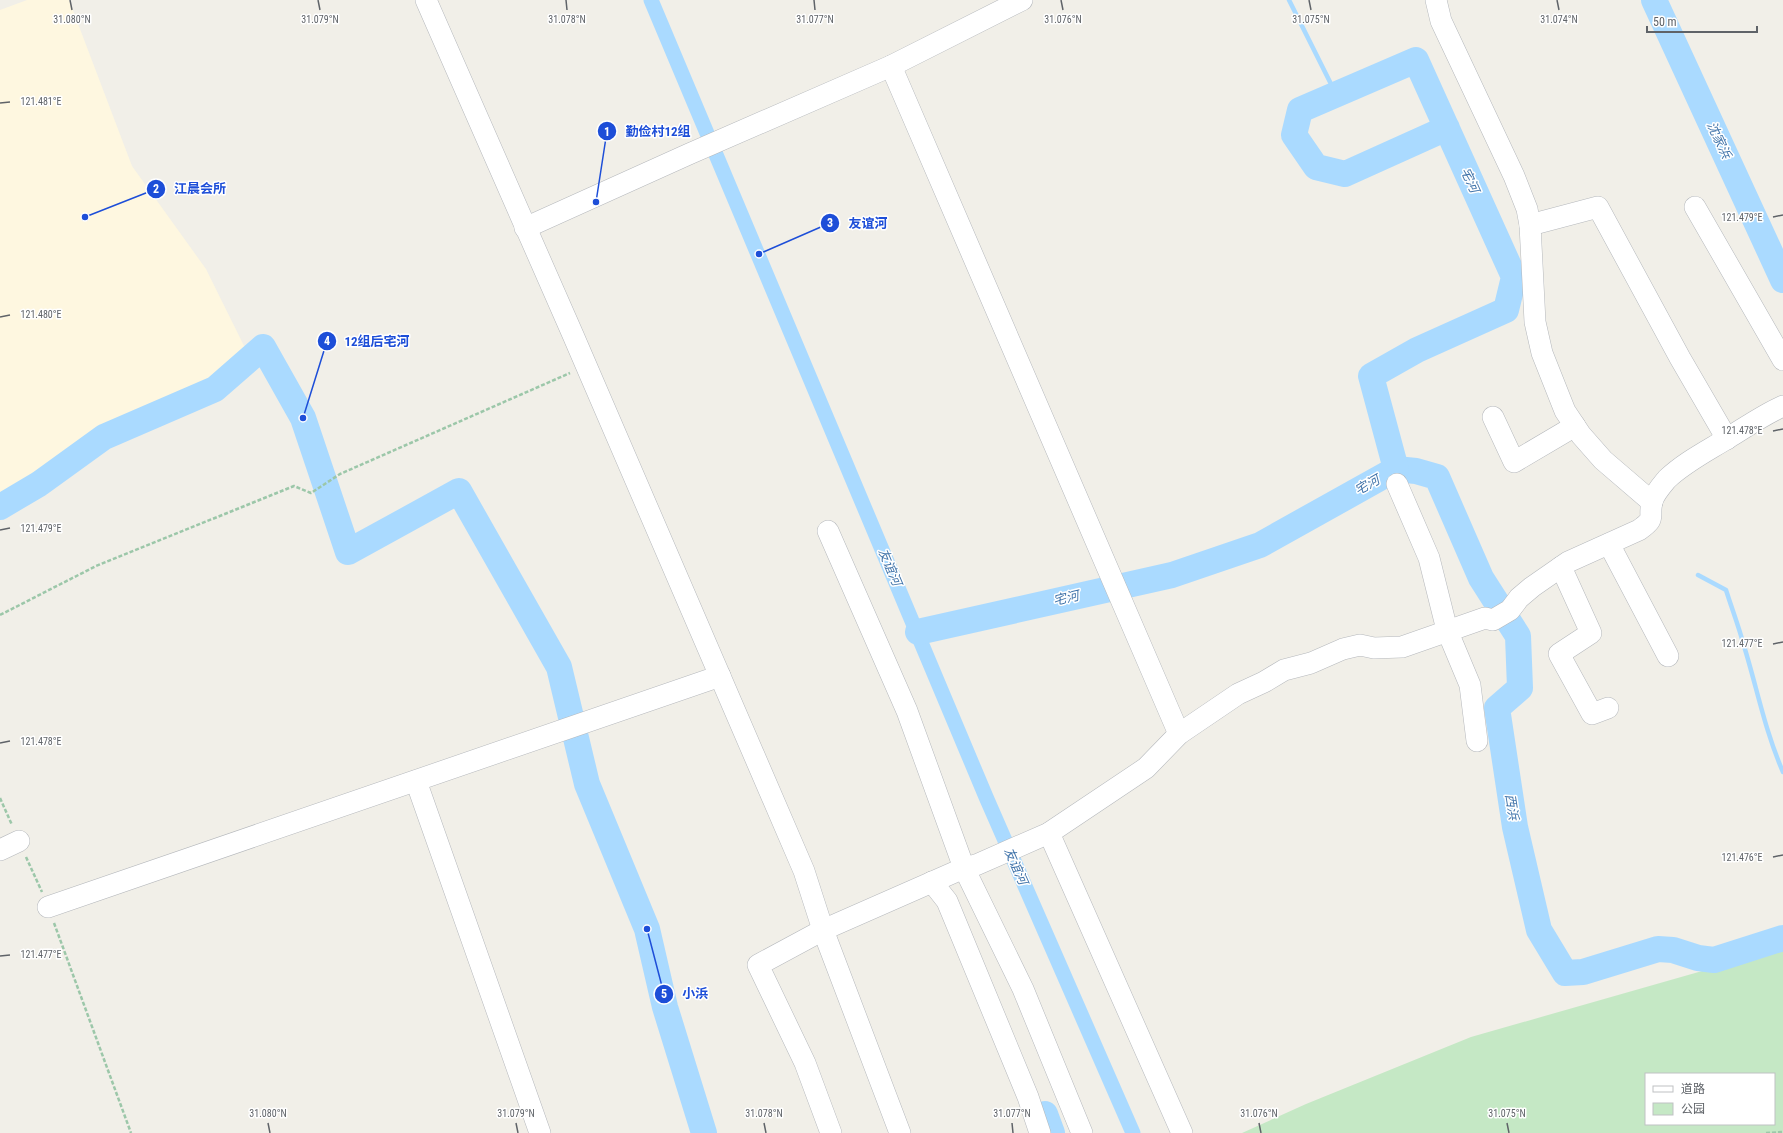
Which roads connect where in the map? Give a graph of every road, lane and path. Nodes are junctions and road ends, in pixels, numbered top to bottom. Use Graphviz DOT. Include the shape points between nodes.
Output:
graph roads {
  1 [pos="426,0"];
  2 [pos="1022,0"];
  3 [pos="1436,0"];
  4 [pos="891,66"];
  5 [pos="1694,207"];
  6 [pos="1530,225"];
  7 [pos="525,228"];
  8 [pos="1783,360"];
  9 [pos="586,366"];
  10 [pos="1783,406"];
  11 [pos="1493,417"];
  12 [pos="1575,426"];
  13 [pos="1727,439"];
  14 [pos="1397,484"];
  15 [pos="1652,502"];
  16 [pos="828,531"];
  17 [pos="1609,544"];
  18 [pos="1561,567"];
  19 [pos="0,615"];
  20 [pos="1447,630"];
  21 [pos="1668,656"];
  22 [pos="720,676"];
  23 [pos="1608,708"];
  24 [pos="1179,734"];
  25 [pos="1477,741"];
  26 [pos="416,781"];
  27 [pos="0,798"];
  28 [pos="1049,833"];
  29 [pos="19,840"];
  30 [pos="0,850"];
  31 [pos="970,866"];
  32 [pos="932,882"];
  33 [pos="48,907"];
  34 [pos="823,930"];
  35 [pos="1783,1132"];
  36 [pos="131,1133"];
  37 [pos="540,1133"];
  38 [pos="831,1133"];
  39 [pos="900,1133"];
  40 [pos="1040,1133"];
  41 [pos="1082,1133"];
  42 [pos="1182,1133"];
  43 [pos="1766,1133"];
  1 -- 7 [label="street"];
  2 -- 4 [label="street"];
  3 -- 6 [label="street" via="1441,21 1514,176 1527,209"];
  4 -- 7 [label="street"];
  4 -- 24 [label="street"];
  5 -- 8 [label="street"];
  6 -- 12 [label="street" via="1535,322 1542,353 1565,411"];
  6 -- 13 [label="street" via="1598,207"];
  7 -- 9 [label="street"];
  9 -- 19 [label="path" via="340,474 311,493 294,486 96,566"];
  9 -- 22 [label="street"];
  10 -- 13 [label="street"];
  11 -- 12 [label="street" via="1514,462"];
  12 -- 15 [label="street" via="1603,460"];
  13 -- 15 [label="street" via="1697,456 1667,480"];
  14 -- 20 [label="street" via="1429,558"];
  15 -- 17 [label="street" via="1652,518 1648,524"];
  16 -- 31 [label="street" via="907,711"];
  17 -- 18 [label="street"];
  17 -- 21 [label="street"];
  18 -- 20 [label="street" via="1532,587 1506,613 1494,620 1485,618"];
  18 -- 23 [label="street" via="1591,633 1559,654 1592,714"];
  20 -- 24 [label="street" via="1402,647 1374,648 1360,645 1343,649 1311,663 1284,670 1238,694"];
  20 -- 25 [label="street" via="1470,685"];
  22 -- 26 [label="street"];
  22 -- 34 [label="street" via="804,871"];
  24 -- 28 [label="street" via="1146,768"];
  26 -- 33 [label="street"];
  26 -- 37 [label="street"];
  27 -- 29 [label="path"];
  28 -- 31 [label="street"];
  28 -- 42 [label="street"];
  29 -- 30 [label="street"];
  29 -- 33 [label="path"];
  31 -- 32 [label="street"];
  31 -- 41 [label="street"];
  32 -- 34 [label="street"];
  32 -- 40 [label="street" via="947,901 1025,1090"];
  33 -- 36 [label="path"];
  34 -- 38 [label="street" via="758,965 804,1064"];
  34 -- 39 [label="street"];
  35 -- 43 [label="path"];
}
